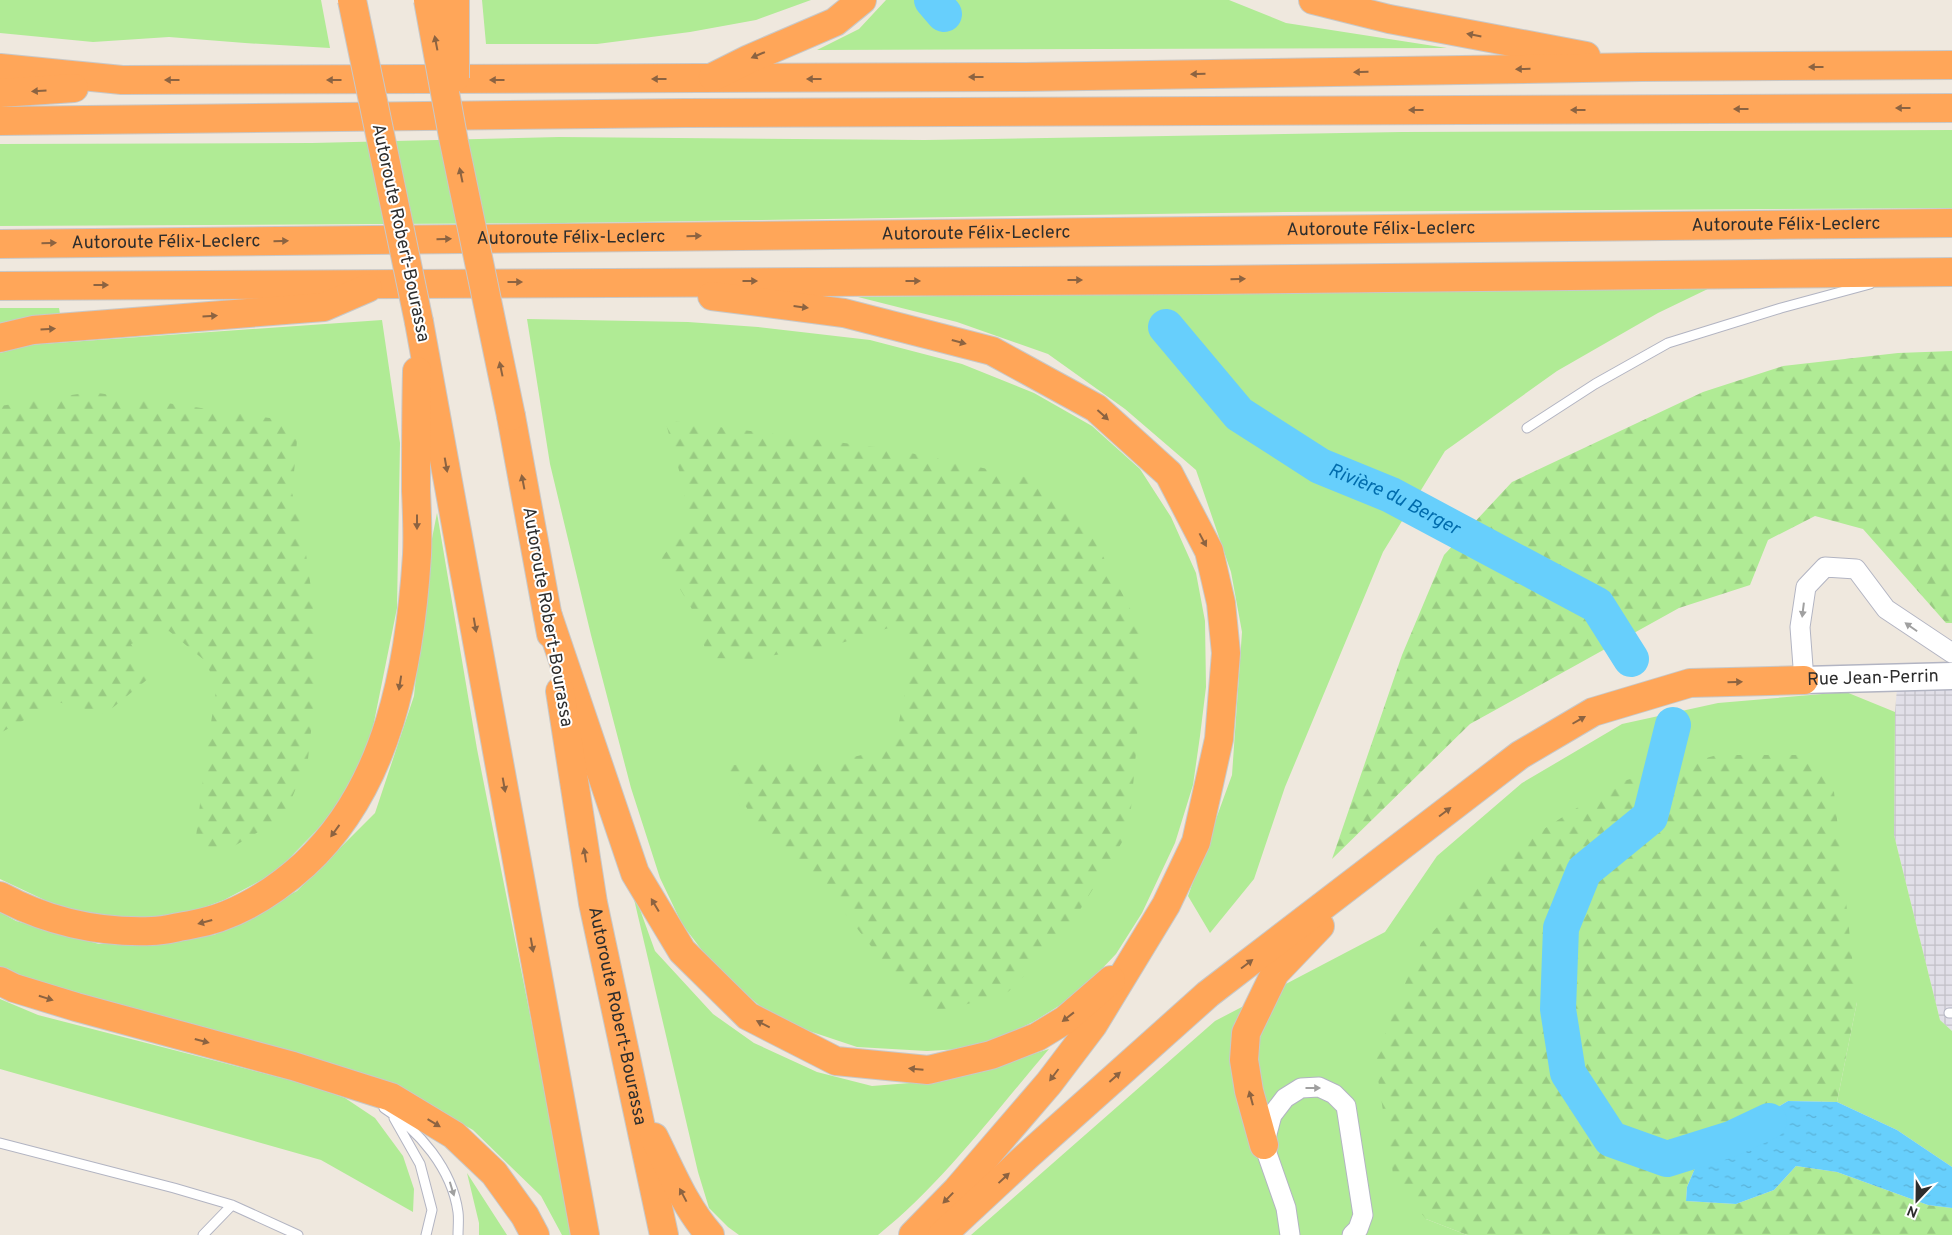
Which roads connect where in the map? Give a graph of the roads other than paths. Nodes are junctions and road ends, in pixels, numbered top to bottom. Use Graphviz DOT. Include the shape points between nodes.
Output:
graph roads {
  1 [pos="352,0"];
  2 [pos="428,0"];
  3 [pos="455,0"];
  4 [pos="862,0"];
  5 [pos="1313,0"];
  6 [pos="1952,46"];
  7 [pos="1952,65"];
  8 [pos="1865,66"];
  9 [pos="1642,67"];
  10 [pos="0,68"];
  11 [pos="708,79"];
  12 [pos="122,80"];
  13 [pos="0,93"];
  14 [pos="1952,108"];
  15 [pos="0,121"];
  16 [pos="454,142"];
  17 [pos="1952,223"];
  18 [pos="0,244"];
  19 [pos="1914,272"];
  20 [pos="1952,272"];
  21 [pos="596,282"];
  22 [pos="379,284"];
  23 [pos="0,286"];
  24 [pos="0,338"];
  25 [pos="427,419"];
  26 [pos="1528,428"];
  27 [pos="548,616"];
  28 [pos="1952,653"];
  29 [pos="1952,676"];
  30 [pos="1804,680"];
  31 [pos="1422,830"];
  32 [pos="0,896"];
  33 [pos="1131,963"];
  34 [pos="0,982"];
  35 [pos="343,1081"];
  36 [pos="636,1102"];
  37 [pos="390,1111"];
  38 [pos="0,1143"];
  39 [pos="1264,1145"];
  40 [pos="232,1206"];
  41 [pos="203,1235"];
  42 [pos="298,1235"];
  43 [pos="426,1235"];
  44 [pos="458,1235"];
  45 [pos="536,1235"];
  46 [pos="585,1235"];
  47 [pos="664,1235"];
  48 [pos="710,1235"];
  49 [pos="912,1235"];
  50 [pos="942,1235"];
  51 [pos="1290,1235"];
  52 [pos="1352,1235"];
  1 -- 25 [label="highway, Autoroute Robert-Bourassa, bridge" via="419,322"];
  16 -- 2 [label="highway, Autoroute Robert-Bourassa, one-way, bridge"];
  3 -- 16 [label="highway, bridge"];
  4 -- 11 [label="highway, one-way" via="835,22"];
  9 -- 5 [label="highway, one-way"];
  6 -- 8 [label="highway"];
  7 -- 8 [label="highway"];
  8 -- 9 [label="highway, one-way"];
  9 -- 11 [label="highway, one-way"];
  10 -- 12 [label="highway"];
  11 -- 12 [label="highway, one-way"];
  12 -- 13 [label="highway, one-way" via="66,90"];
  14 -- 15 [label="highway, one-way" via="685,113"];
  27 -- 16 [label="highway, Autoroute Robert-Bourassa, one-way, bridge" via="511,416"];
  18 -- 17 [label="highway, Autoroute Félix-Leclerc, one-way"];
  19 -- 20 [label="highway"];
  21 -- 19 [label="highway, one-way" via="1208,280"];
  19 -- 26 [label="lane" via="1668,343 1595,384"];
  22 -- 21 [label="highway, one-way"];
  21 -- 33 [label="highway, one-way" via="844,313 992,351 1096,408 1169,474 1209,551 1221,603 1226,653 1219,739 1196,842 1166,905"];
  23 -- 22 [label="highway, one-way"];
  24 -- 22 [label="highway, one-way" via="33,330 324,307"];
  25 -- 32 [label="highway, one-way" via="410,623 399,692 360,796 323,847 287,881 242,908 206,922 154,931 104,931 57,920"];
  25 -- 46 [label="highway, one-way"];
  33 -- 27 [label="highway, one-way" via="1065,1020 1037,1037 992,1055 928,1070 836,1061 748,1016 682,951 635,872"];
  36 -- 27 [label="highway, Autoroute Robert-Bourassa, one-way" via="593,903"];
  28 -- 30 [label="street, Rue Jean-Perrin, one-way" via="1886,610 1856,570 1825,567 1806,587 1800,627"];
  29 -- 30 [label="street, Rue Jean-Perrin"];
  31 -- 30 [label="highway, one-way" via="1520,755 1593,712 1690,683"];
  39 -- 31 [label="highway, one-way" via="1248,1091 1244,1060 1246,1033 1275,973 1304,941"];
  50 -- 31 [label="highway, one-way" via="1208,994"];
  33 -- 49 [label="highway, one-way" via="1093,1025 1049,1083 957,1190"];
  34 -- 35 [label="highway, one-way" via="76,1007"];
  35 -- 37 [label="lane"];
  35 -- 45 [label="highway, one-way" via="391,1097 454,1135 494,1172"];
  36 -- 47 [label="highway, Autoroute Robert-Bourassa"];
  48 -- 36 [label="highway, one-way" via="684,1199"];
  37 -- 43 [label="lane" via="420,1164 432,1210"];
  37 -- 44 [label="lane, one-way" via="419,1136 448,1178 458,1212"];
  38 -- 40 [label="lane"];
  39 -- 51 [label="street" via="1286,1208"];
  39 -- 52 [label="street, one-way" via="1272,1115 1285,1098 1301,1088 1319,1087 1334,1094 1346,1106 1363,1215"];
  40 -- 41 [label="lane"];
  40 -- 42 [label="lane"];
}
